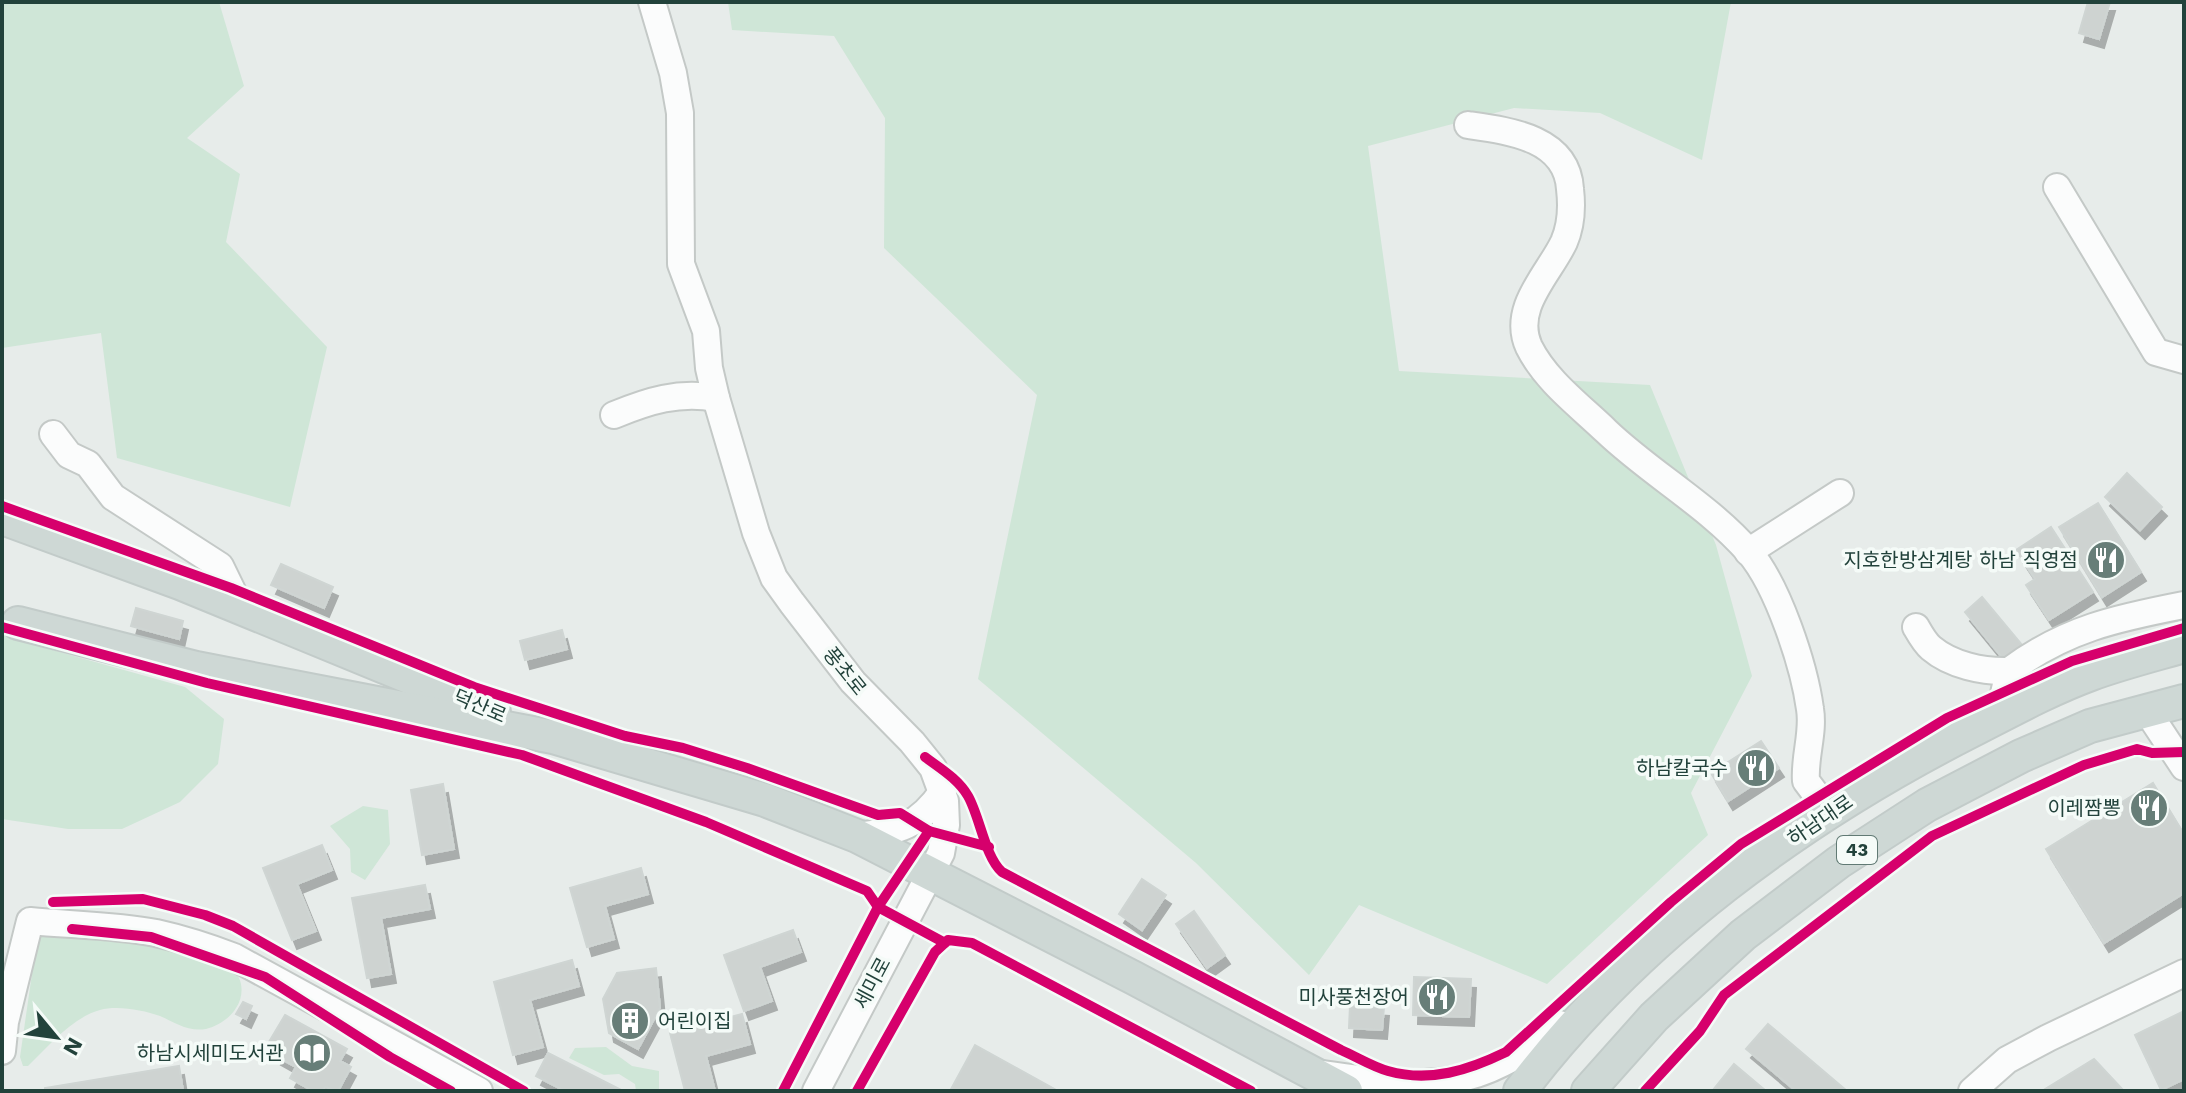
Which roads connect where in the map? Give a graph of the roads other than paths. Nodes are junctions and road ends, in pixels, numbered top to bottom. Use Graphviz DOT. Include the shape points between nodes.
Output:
graph roads {
  1 [pos="652,2"];
  2 [pos="1468,125"];
  3 [pos="2057,187"];
  4 [pos="2184,360"];
  5 [pos="716,398"];
  6 [pos="614,415"];
  7 [pos="53,434"];
  8 [pos="1840,493"];
  9 [pos="5,519"];
  10 [pos="1748,552"];
  11 [pos="2184,605"];
  12 [pos="240,607"];
  13 [pos="18,623"];
  14 [pos="1916,627"];
  15 [pos="2184,646"];
  16 [pos="2009,671"];
  17 [pos="2184,701"];
  18 [pos="2147,711"];
  19 [pos="1999,716"];
  20 [pos="553,737"];
  21 [pos="2184,767"];
  22 [pos="943,791"];
  23 [pos="1820,799"];
  24 [pos="857,836"];
  25 [pos="931,875"];
  26 [pos="2184,973"];
  27 [pos="1616,981"];
  28 [pos="2,1051"];
  29 [pos="1320,1082"];
  30 [pos="479,1091"];
  31 [pos="816,1091"];
  32 [pos="1346,1091"];
  33 [pos="1520,1091"];
  34 [pos="1588,1091"];
  35 [pos="1972,1091"];
  1 -- 5 [label="street, 풍초로" via="680,113 681,264 706,331"];
  2 -- 10 [label="street" via="1535,141 1561,157 1569,172 1571,209 1564,243 1526,312 1527,343 1536,359 1627,451"];
  3 -- 4 [label="street" via="2156,352"];
  5 -- 6 [label="street" via="674,395"];
  5 -- 22 [label="street, 풍초로" via="774,578 853,682 927,759"];
  7 -- 12 [label="street" via="69,455 88,464 113,497 220,566"];
  8 -- 10 [label="street"];
  9 -- 12 [label="main road, 덕산로"];
  10 -- 23 [label="street" via="1772,591 1795,648 1811,716 1806,781"];
  11 -- 16 [label="street" via="2112,620 2060,638"];
  12 -- 20 [label="main road, 덕산로"];
  13 -- 20 [label="main road, 덕산로" via="196,668"];
  14 -- 16 [label="street" via="1930,647 1947,657 1992,672"];
  15 -- 19 [label="main road, 하남대로 / 43" via="2090,674"];
  16 -- 19 [label="street"];
  17 -- 18 [label="main road, 43"];
  18 -- 21 [label="street"];
  18 -- 34 [label="main road, 43" via="2090,726 2021,756 1927,805 1839,862 1732,945 1654,1017"];
  19 -- 23 [label="main road, 하남대로 / 43" via="1904,765"];
  20 -- 24 [label="main road, 덕산로" via="765,800"];
  22 -- 24 [label="street" via="926,815 906,827"];
  22 -- 25 [label="street, 풍초로" via="945,839"];
  23 -- 27 [label="main road, 하남대로 / 43"];
  24 -- 25 [label="main road, 덕산로"];
  25 -- 29 [label="main road" via="1134,978"];
  25 -- 31 [label="street, 세미로"];
  26 -- 35 [label="street" via="2007,1060"];
  27 -- 29 [label="street" via="1574,1008 1519,1061 1469,1084 1423,1089"];
  27 -- 33 [label="main road, 하남대로 / 43"];
  28 -- 30 [label="street" via="30,921 106,927 196,943 234,957"];
  29 -- 32 [label="main road"];
}
